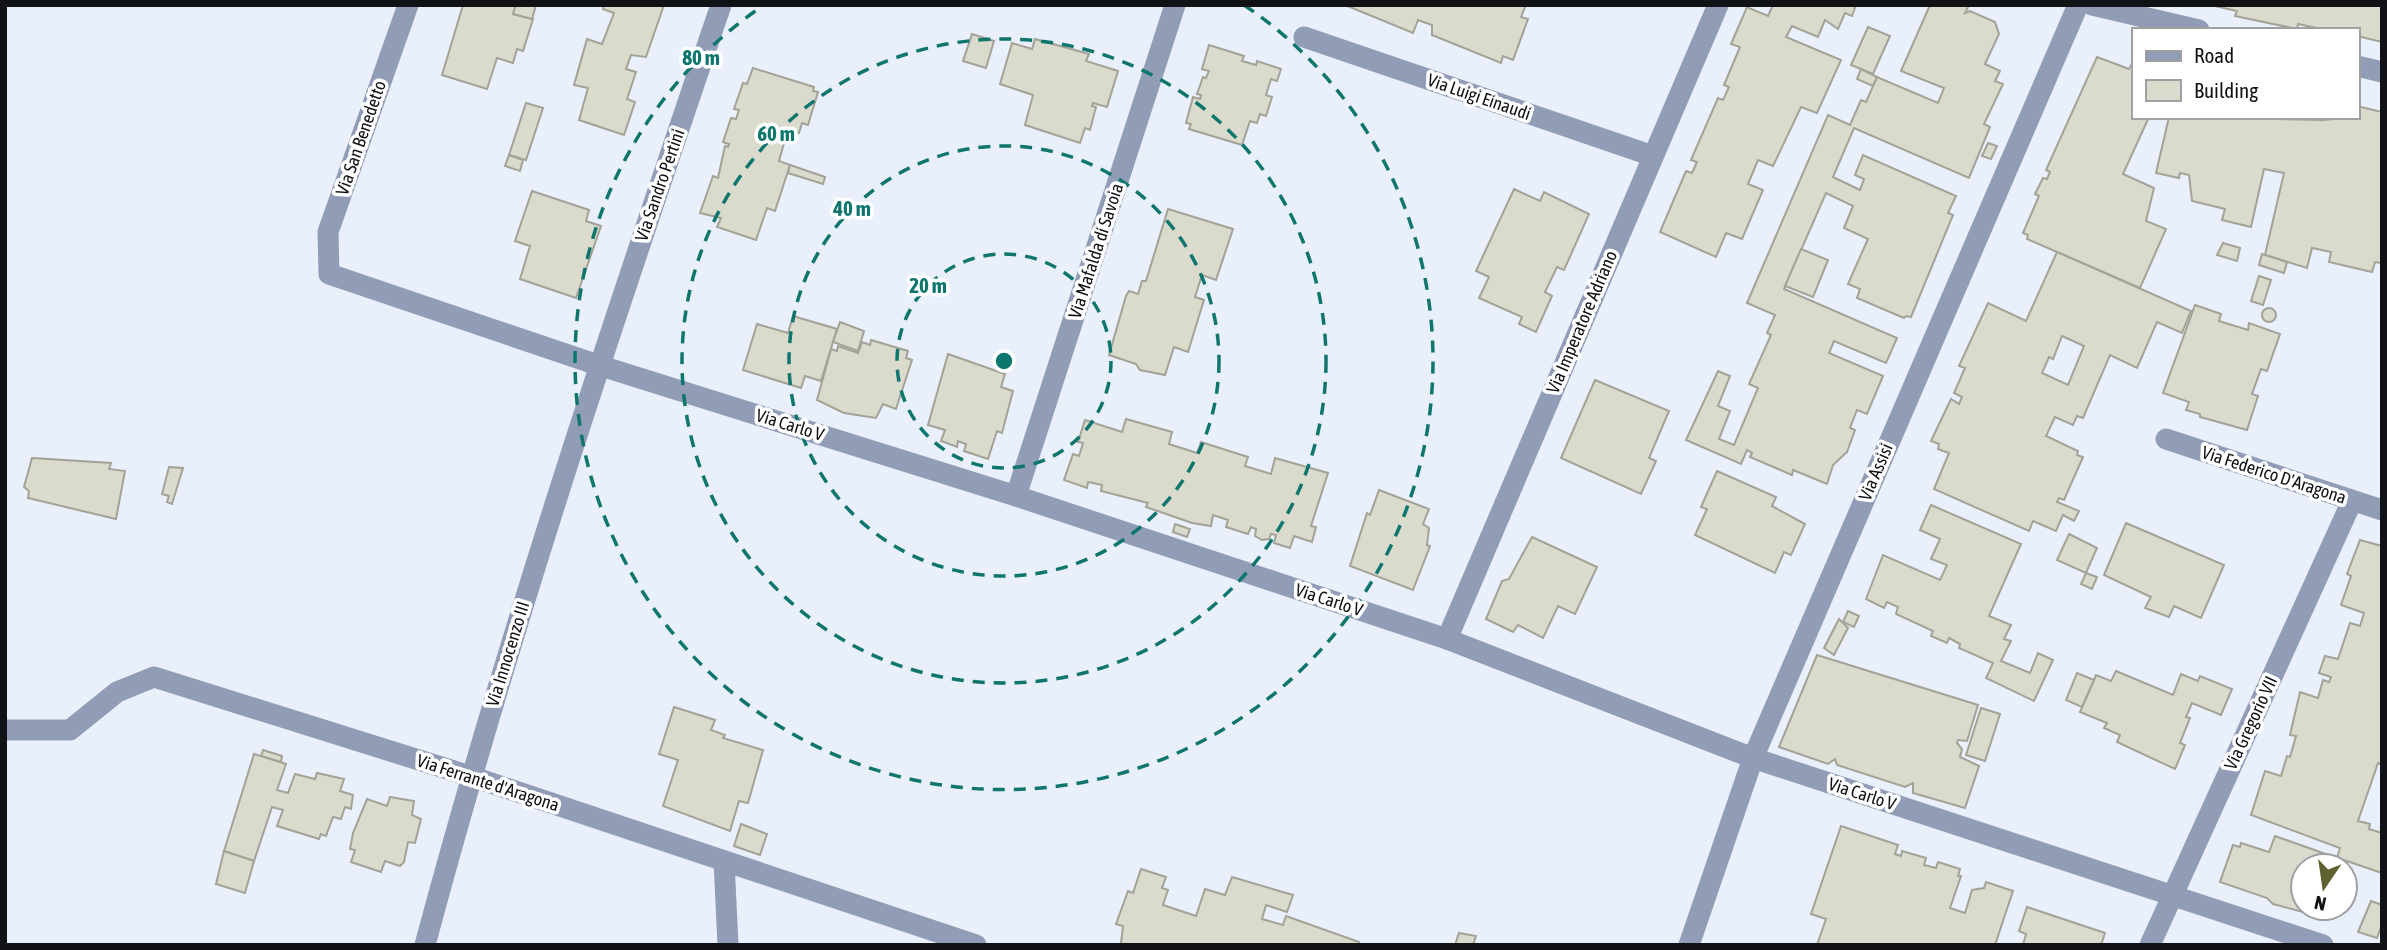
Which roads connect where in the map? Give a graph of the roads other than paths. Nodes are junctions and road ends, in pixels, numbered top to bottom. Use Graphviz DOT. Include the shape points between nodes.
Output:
graph roads {
  1 [pos="408,5"];
  2 [pos="721,5"];
  3 [pos="1175,5"];
  4 [pos="1718,5"];
  5 [pos="2078,5"];
  6 [pos="2092,5"];
  7 [pos="2190,28"];
  8 [pos="1304,37"];
  9 [pos="2359,66"];
  10 [pos="2382,72"];
  11 [pos="1653,156"];
  12 [pos="329,274"];
  13 [pos="598,365"];
  14 [pos="2166,439"];
  15 [pos="1016,496"];
  16 [pos="2352,501"];
  17 [pos="2382,510"];
  18 [pos="1447,639"];
  19 [pos="5,730"];
  20 [pos="1753,758"];
  21 [pos="470,776"];
  22 [pos="724,861"];
  23 [pos="2173,893"];
  24 [pos="425,945"];
  25 [pos="728,945"];
  26 [pos="976,945"];
  27 [pos="1689,945"];
  28 [pos="2150,945"];
  29 [pos="2323,945"];
  1 -- 12 [label="street, Via San Benedetto" via="328,232"];
  2 -- 13 [label="street, Via Sandro Pertini"];
  3 -- 15 [label="street, Via Mafalda di Savoia"];
  4 -- 11 [label="street, Via Imperatore Adriano"];
  5 -- 20 [label="street, Via Assisi"];
  6 -- 7 [label="street"];
  8 -- 11 [label="street, Via Luigi Einaudi"];
  9 -- 10 [label="street"];
  11 -- 18 [label="street, Via Imperatore Adriano"];
  12 -- 13 [label="street, Via Carlo V"];
  13 -- 15 [label="street, Via Carlo V"];
  13 -- 21 [label="street, Via Innocenzo III"];
  14 -- 16 [label="street, Via Federico D'Aragona"];
  15 -- 18 [label="street, Via Carlo V"];
  16 -- 17 [label="street, Via Federico D'Aragona"];
  16 -- 23 [label="street, Via Gregorio VII"];
  18 -- 20 [label="street, Via Carlo V"];
  19 -- 21 [label="street, Via Ferrante d'Aragona" via="70,730 117,692 154,677"];
  20 -- 23 [label="street, Via Carlo V"];
  20 -- 27 [label="street, Via Assisi"];
  21 -- 22 [label="street, Via Ferrante d'Aragona"];
  21 -- 24 [label="street, Via Innocenzo III"];
  22 -- 25 [label="street"];
  22 -- 26 [label="street, Via Ferrante d'Aragona"];
  23 -- 28 [label="street, Via Gregorio VII"];
  23 -- 29 [label="street, Via Carlo V"];
}
